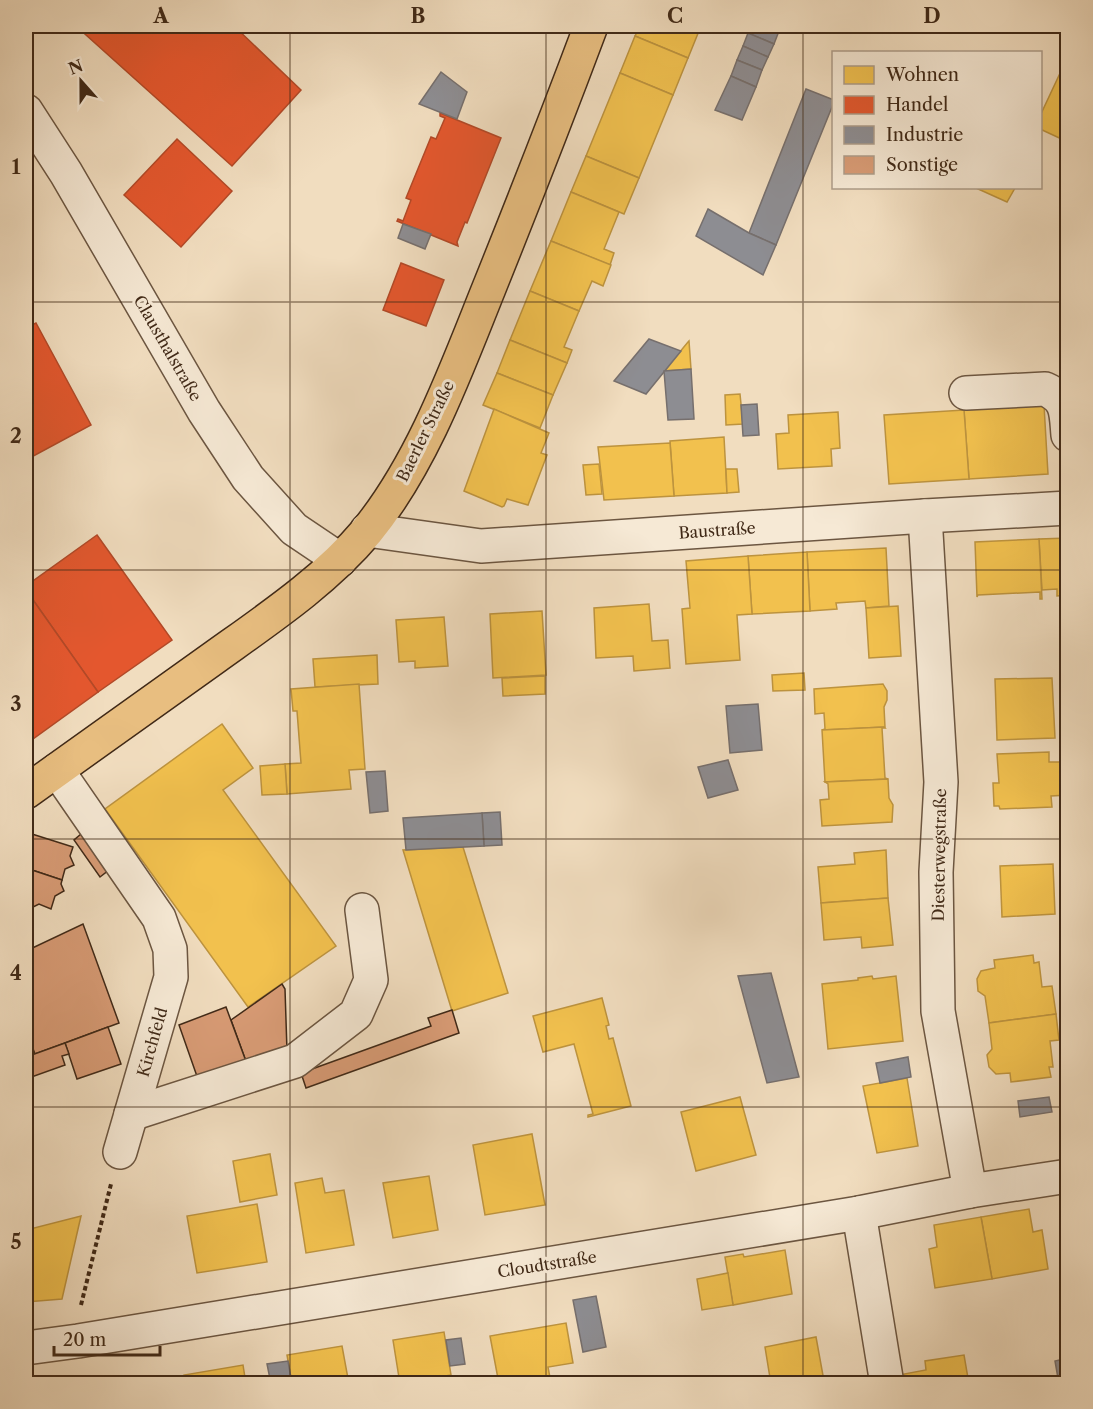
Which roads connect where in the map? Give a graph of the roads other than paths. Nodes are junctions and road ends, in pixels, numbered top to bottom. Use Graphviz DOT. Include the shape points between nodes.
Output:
graph roads {
  1 [pos="591,26"];
  2 [pos="26,111"];
  3 [pos="966,393"];
  4 [pos="1068,435"];
  5 [pos="1068,508"];
  6 [pos="925,516"];
  7 [pos="367,530"];
  8 [pos="340,560"];
  9 [pos="57,770"];
  10 [pos="26,792"];
  11 [pos="362,910"];
  12 [pos="131,1114"];
  13 [pos="120,1152"];
  14 [pos="1068,1176"];
  15 [pos="970,1191"];
  16 [pos="859,1213"];
  17 [pos="26,1348"];
  18 [pos="887,1383"];
  1 -- 7 [label="main road, Baerler Straße" via="477,318 433,419 404,480"];
  2 -- 8 [label="street, Clausthalstraße" via="248,478 294,529"];
  3 -- 4 [label="street" via="1045,389 1062,400"];
  5 -- 6 [label="street, Baustraße"];
  6 -- 7 [label="street, Baustraße" via="482,546"];
  6 -- 15 [label="street, Diesterwegstraße" via="941,782 936,872 938,1011"];
  7 -- 8 [label="main road, Baerler Straße"];
  8 -- 9 [label="main road, Baerler Straße" via="275,614"];
  9 -- 10 [label="main road, Baerler Straße"];
  9 -- 12 [label="street, Kirchfeld" via="159,918 170,949 171,977"];
  11 -- 12 [label="street" via="370,981 356,1014 296,1061"];
  12 -- 13 [label="street, Kirchfeld"];
  14 -- 15 [label="street, Cloudtstraße"];
  15 -- 16 [label="street, Cloudtstraße"];
  16 -- 17 [label="street, Cloudtstraße"];
  16 -- 18 [label="street"];
}
